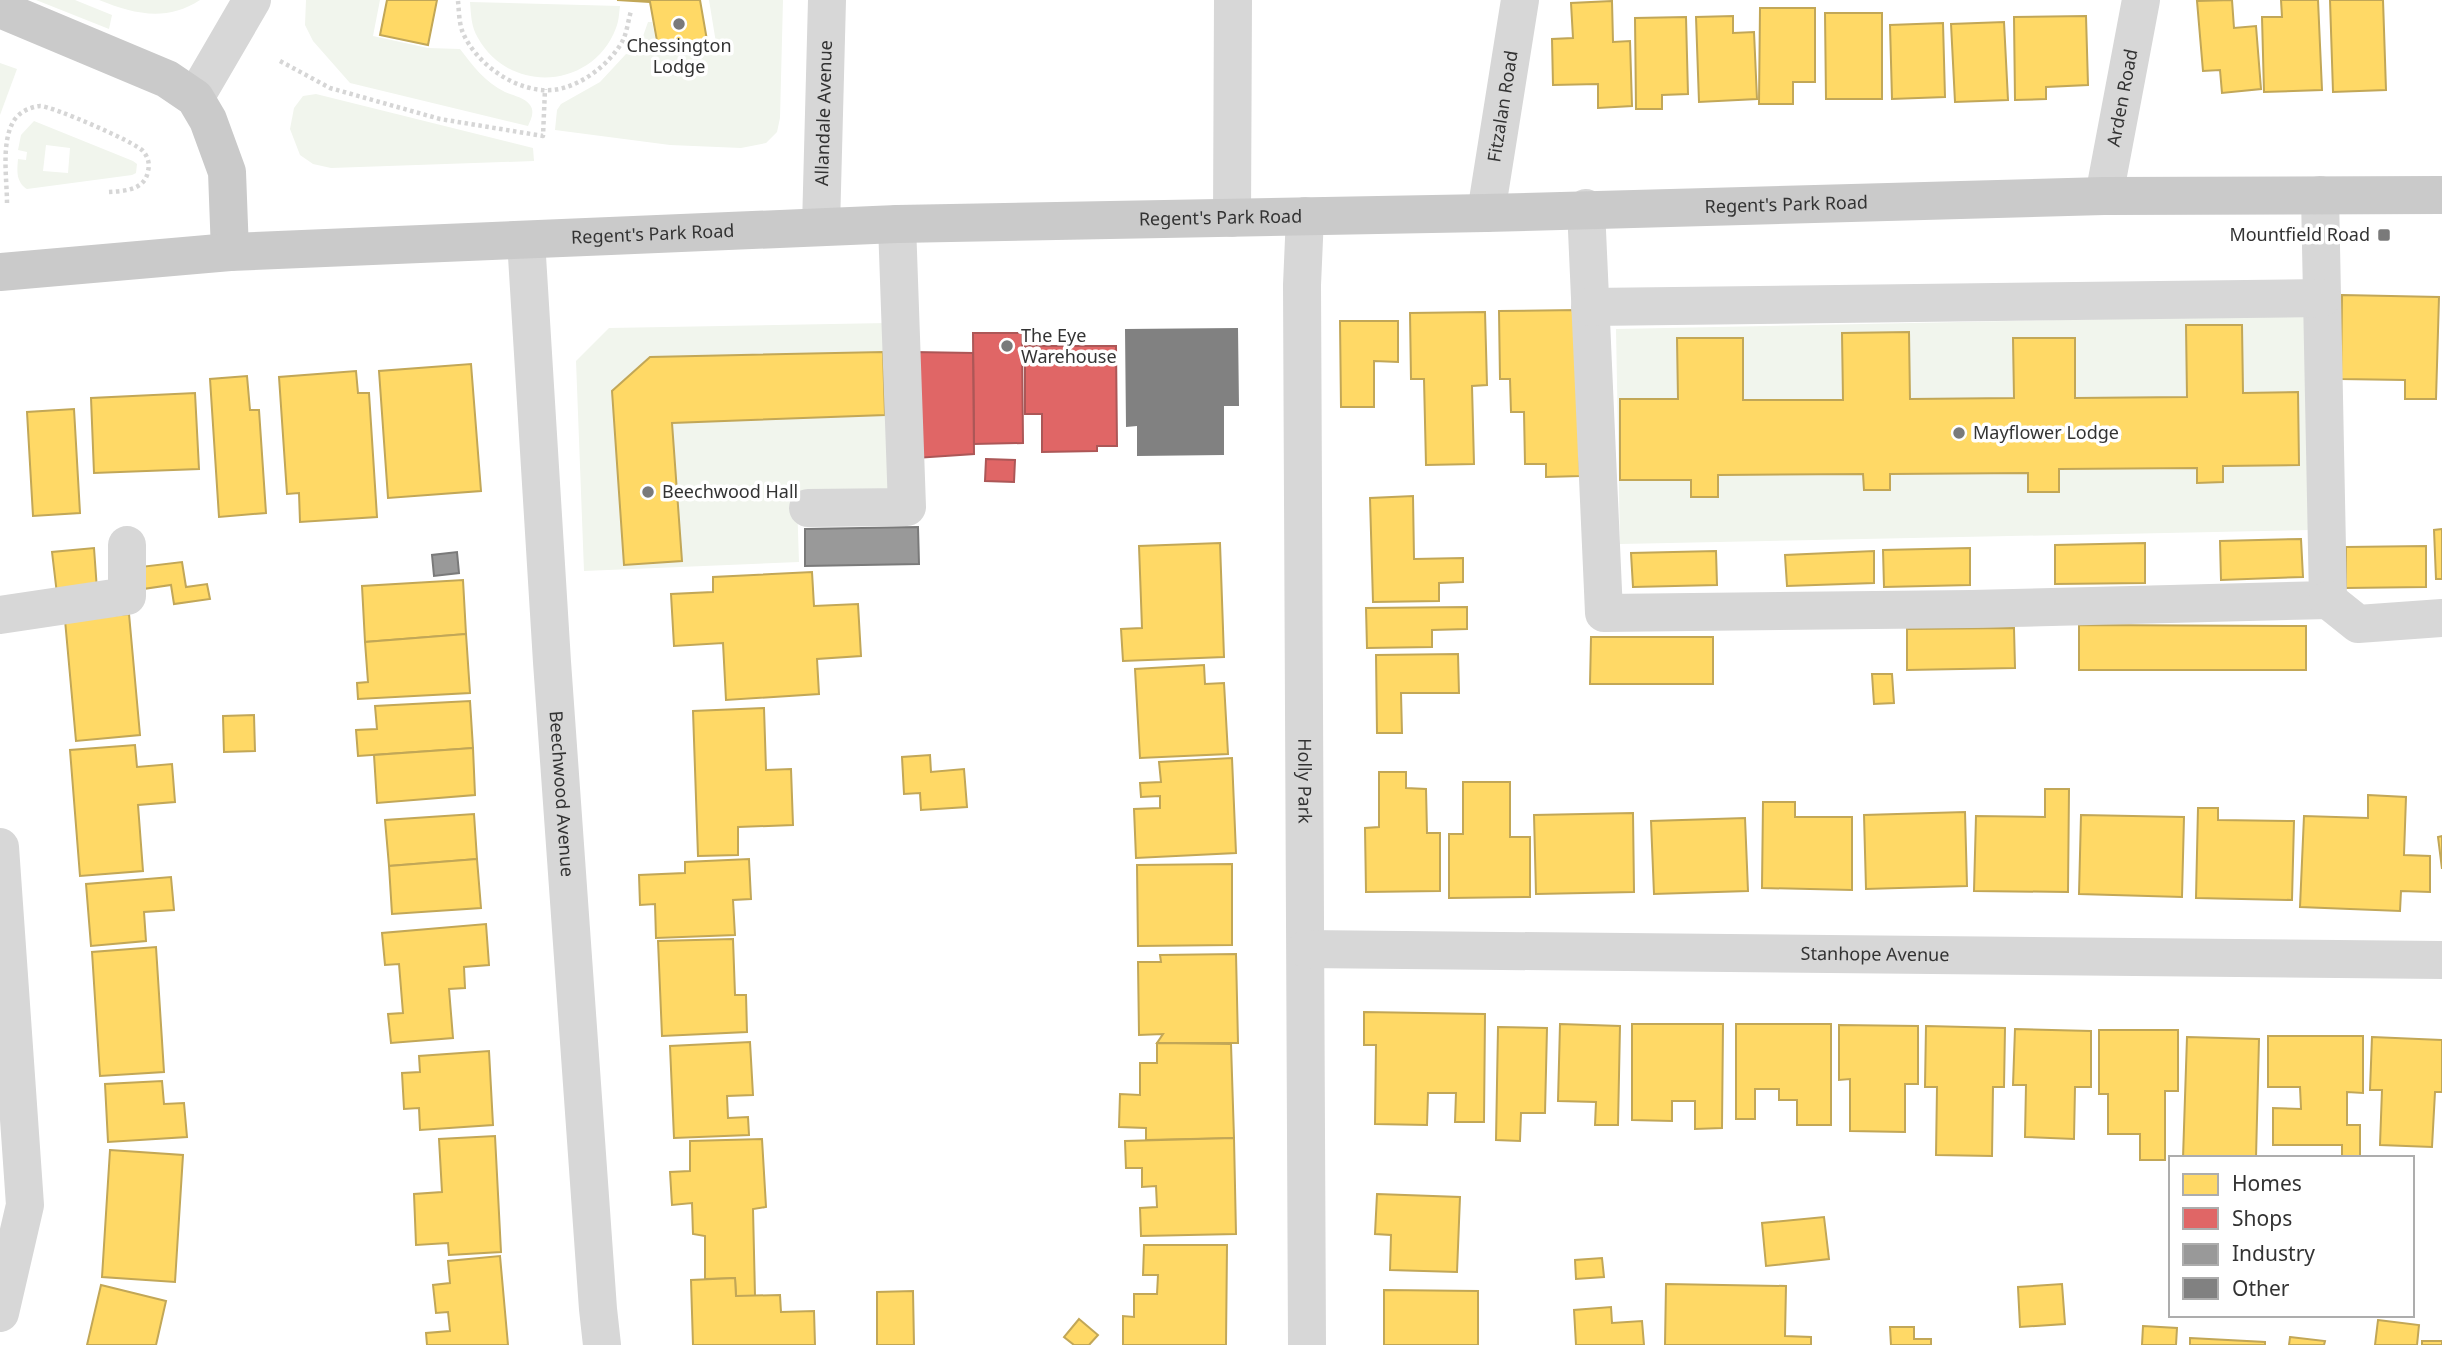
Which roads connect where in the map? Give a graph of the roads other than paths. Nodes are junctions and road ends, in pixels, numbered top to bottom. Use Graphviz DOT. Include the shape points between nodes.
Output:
graph roads {
  1 [pos="252,0"];
  2 [pos="827,0"];
  3 [pos="1233,0"];
  4 [pos="1520,0"];
  5 [pos="2141,0"];
  6 [pos="0,9"];
  7 [pos="195,98"];
  8 [pos="2320,195"];
  9 [pos="2442,195"];
  10 [pos="2104,196"];
  11 [pos="1586,208"];
  12 [pos="1486,213"];
  13 [pos="1305,216"];
  14 [pos="1231,218"];
  15 [pos="897,224"];
  16 [pos="821,227"];
  17 [pos="526,240"];
  18 [pos="230,252"];
  19 [pos="0,272"];
  20 [pos="2322,298"];
  21 [pos="1590,307"];
  22 [pos="808,508"];
  23 [pos="127,545"];
  24 [pos="2328,600"];
  25 [pos="0,615"];
  26 [pos="2442,618"];
  27 [pos="0,847"];
  28 [pos="1306,949"];
  29 [pos="2442,960"];
  30 [pos="0,1313"];
  31 [pos="602,1345"];
  32 [pos="1307,1345"];
  1 -- 7 [label="street"];
  2 -- 16 [label="street, Allandale Avenue"];
  3 -- 14 [label="street"];
  4 -- 12 [label="street, Fitzalan Road"];
  5 -- 10 [label="street, Arden Road"];
  6 -- 7 [label="main road" via="167,79"];
  7 -- 18 [label="main road" via="227,172"];
  8 -- 9 [label="main road, Regent's Park Road"];
  8 -- 10 [label="main road, Regent's Park Road"];
  8 -- 20 [label="street"];
  10 -- 11 [label="main road, Regent's Park Road"];
  11 -- 12 [label="main road, Regent's Park Road"];
  11 -- 21 [label="street"];
  12 -- 13 [label="main road, Regent's Park Road"];
  13 -- 14 [label="main road, Regent's Park Road"];
  13 -- 28 [label="street, Holly Park"];
  14 -- 15 [label="main road, Regent's Park Road"];
  15 -- 16 [label="main road, Regent's Park Road"];
  15 -- 22 [label="street" via="907,506"];
  16 -- 17 [label="main road, Regent's Park Road"];
  17 -- 18 [label="main road, Regent's Park Road"];
  17 -- 31 [label="street, Beechwood Avenue"];
  18 -- 19 [label="main road, Regent's Park Road"];
  20 -- 21 [label="street"];
  20 -- 24 [label="street"];
  21 -- 24 [label="street" via="1604,613"];
  23 -- 25 [label="street" via="127,596"];
  24 -- 26 [label="street" via="2358,624"];
  27 -- 30 [label="street" via="25,1205"];
  28 -- 29 [label="street, Stanhope Avenue"];
  28 -- 32 [label="street, Holly Park"];
}
